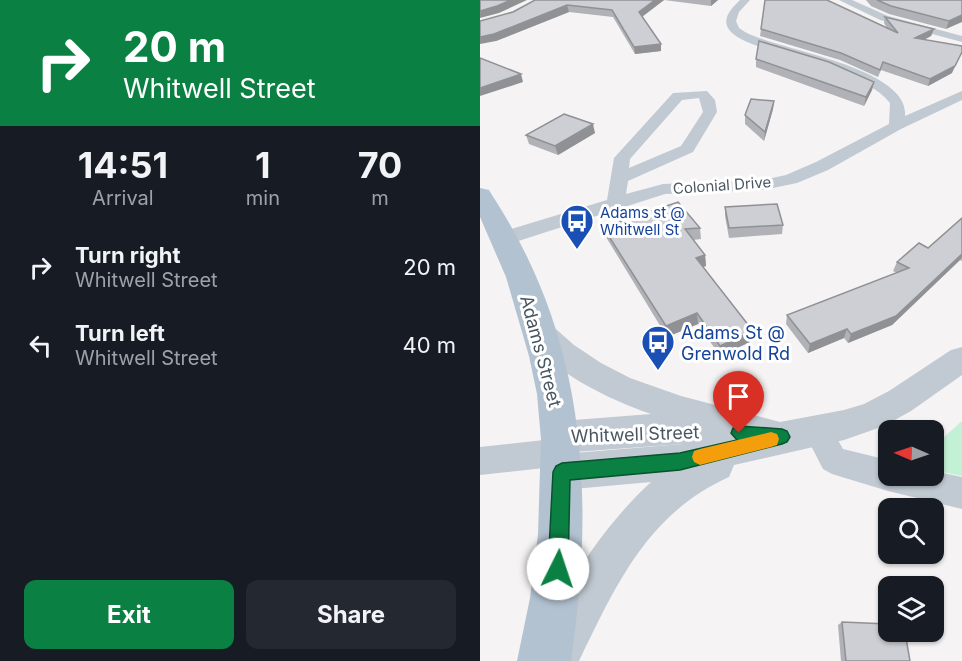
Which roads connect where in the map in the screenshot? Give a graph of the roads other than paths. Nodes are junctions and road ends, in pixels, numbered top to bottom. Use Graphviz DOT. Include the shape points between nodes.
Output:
graph roads {
  1 [pos="745,0"];
  2 [pos="844,0"];
  3 [pos="962,39"];
  4 [pos="962,95"];
  5 [pos="896,126"];
  6 [pos="620,178"];
  7 [pos="480,195"];
  8 [pos="616,204"];
  9 [pos="505,238"];
  10 [pos="538,331"];
  11 [pos="962,359"];
  12 [pos="800,434"];
  13 [pos="561,453"];
  14 [pos="480,461"];
  15 [pos="878,473"];
  16 [pos="931,486"];
  17 [pos="962,494"];
  18 [pos="544,661"];
  19 [pos="555,661"];
  1 -- 5 [label="street" via="730,19 736,31 749,39 874,81 896,100"];
  2 -- 3 [label="street" via="884,18"];
  4 -- 5 [label="street, Colonial Drive"];
  5 -- 8 [label="street, Colonial Drive" via="791,179 763,185 663,189"];
  6 -- 6 [label="street" via="687,149 710,112 708,100 702,94 678,96 622,158"];
  6 -- 8 [label="street"];
  7 -- 9 [label="main road, Adams Street"];
  8 -- 9 [label="street, Colonial Drive"];
  9 -- 10 [label="main road, Adams Street"];
  10 -- 12 [label="street" via="583,366 679,411"];
  10 -- 13 [label="main road, Adams Street" via="557,405"];
  11 -- 12 [label="street, Whitwell Street" via="884,410 857,422"];
  12 -- 13 [label="street, Whitwell Street" via="680,462"];
  12 -- 15 [label="street" via="843,464"];
  12 -- 19 [label="street" via="689,477 661,498 625,539 597,581"];
  13 -- 14 [label="street"];
  13 -- 18 [label="main road, Adams Street" via="558,569"];
  16 -- 17 [label="street"];
}
